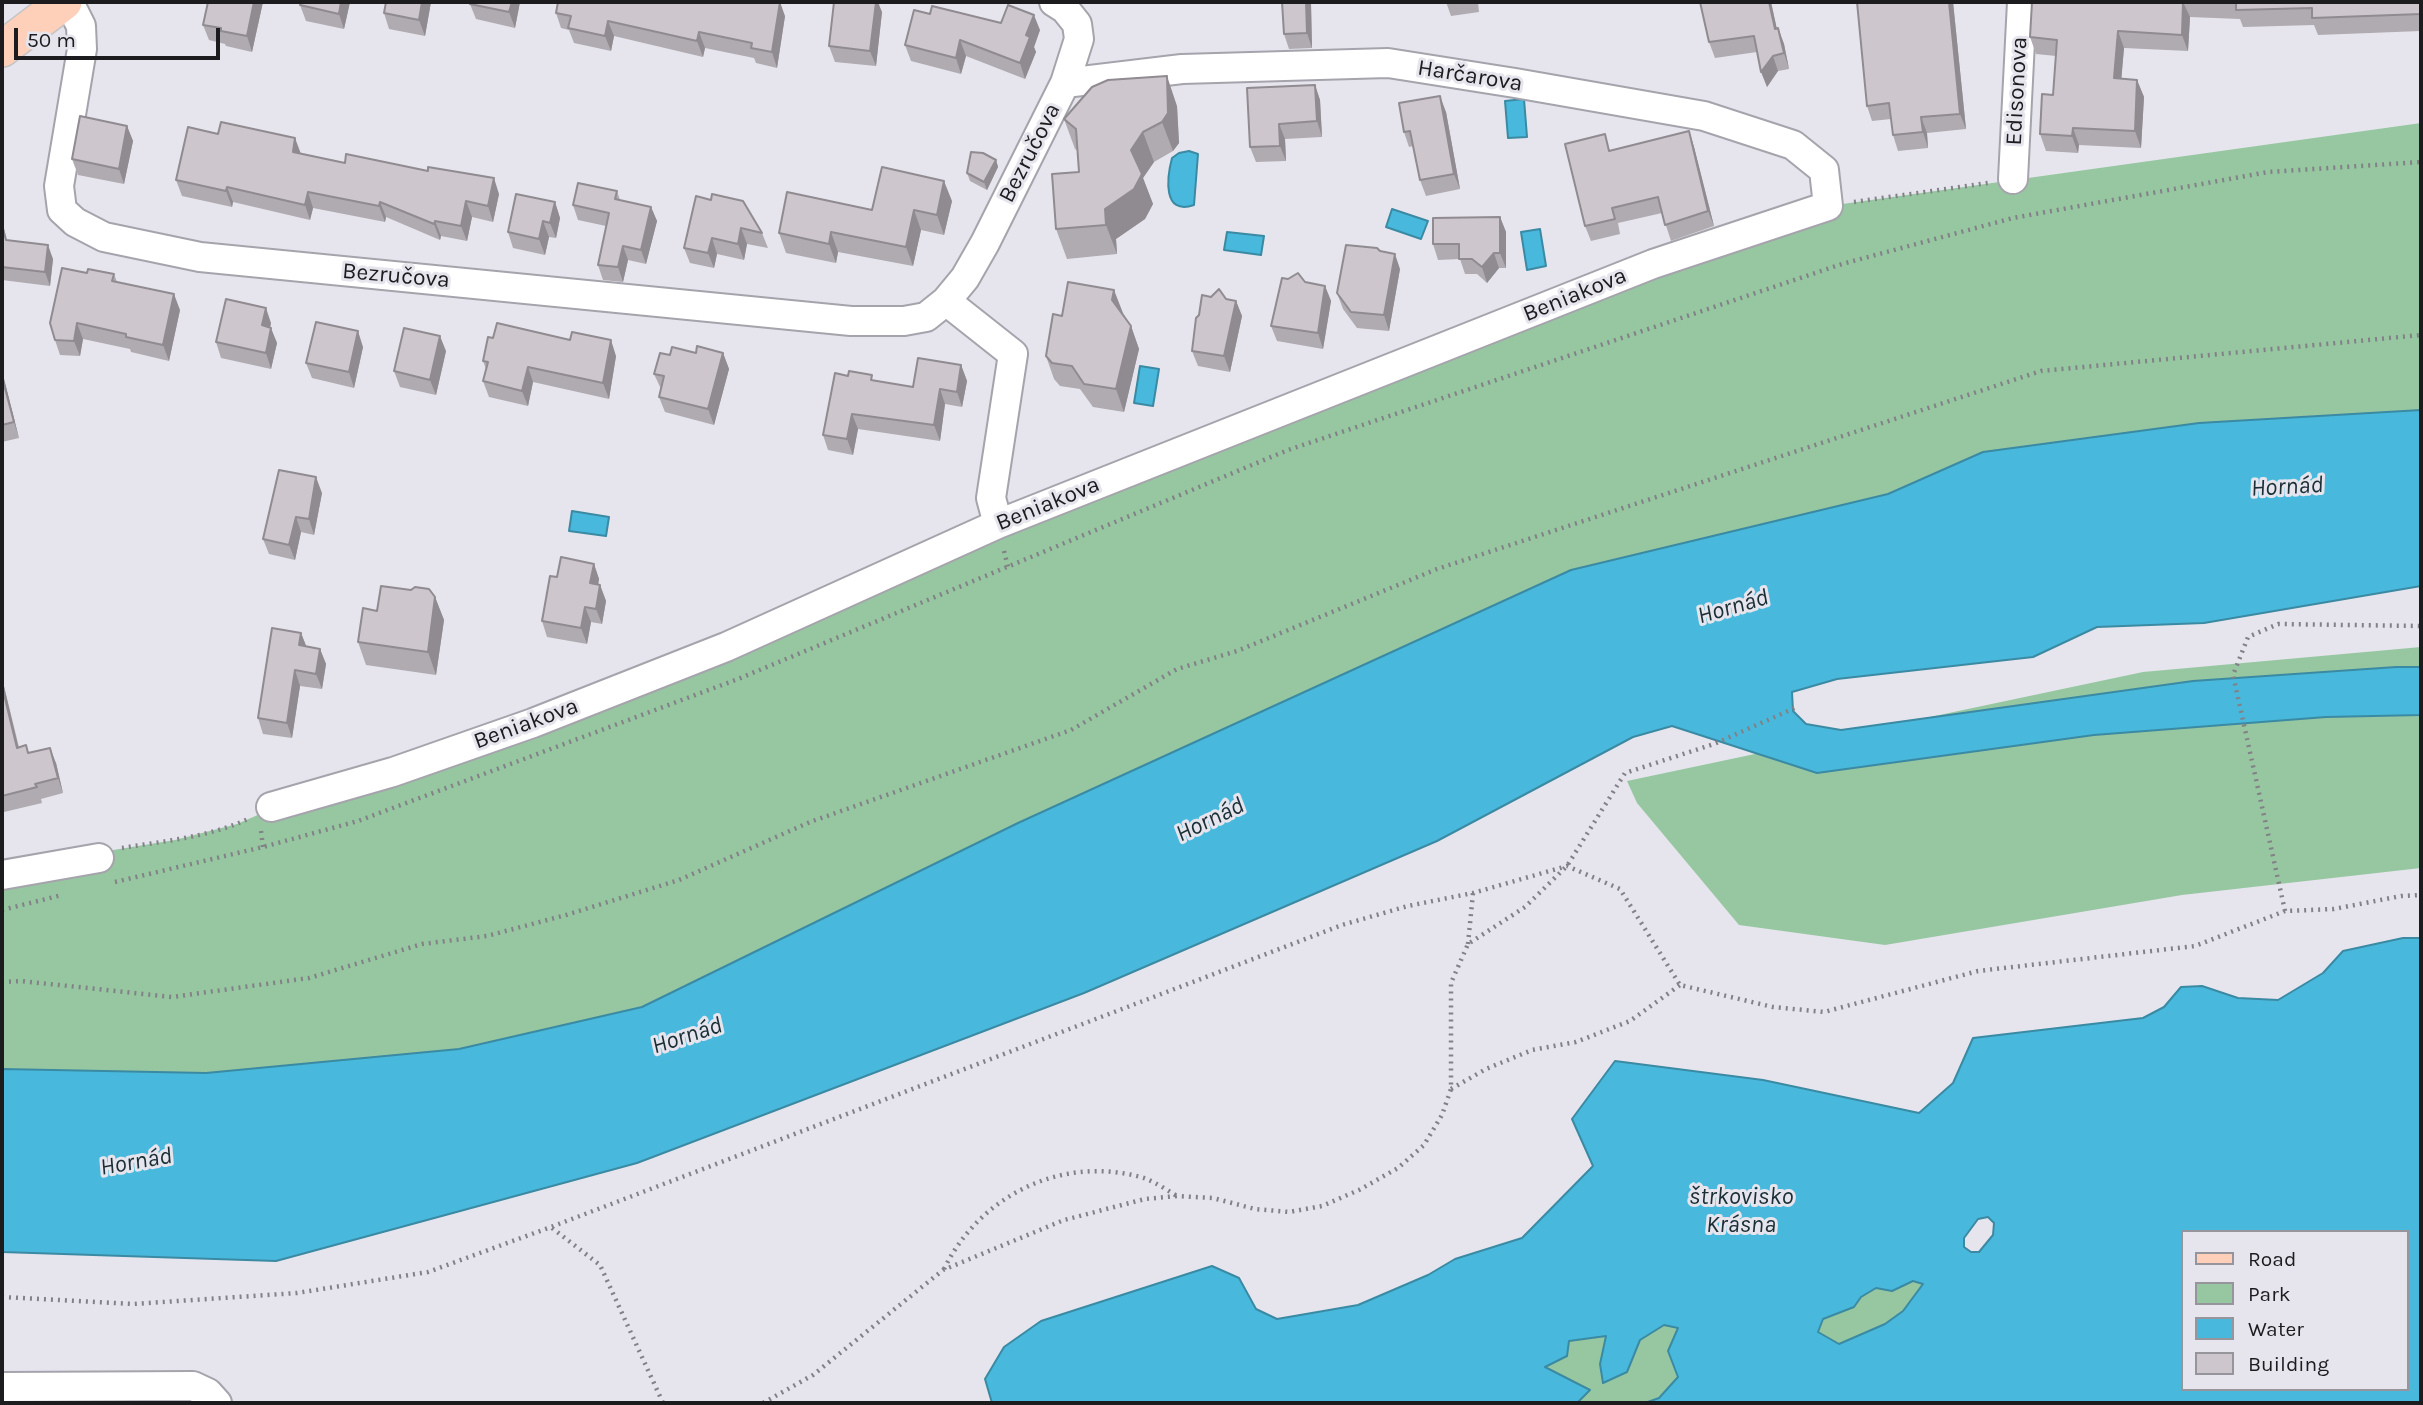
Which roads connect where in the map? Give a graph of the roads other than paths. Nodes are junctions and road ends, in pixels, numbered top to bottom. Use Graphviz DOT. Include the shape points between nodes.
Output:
graph roads {
  1 [pos="66,2"];
  2 [pos="1054,2"];
  3 [pos="2022,2"];
  4 [pos="2,49"];
  5 [pos="1065,83"];
  6 [pos="2013,179"];
  7 [pos="1828,206"];
  8 [pos="946,301"];
  9 [pos="998,524"];
  10 [pos="266,810"];
  11 [pos="105,871"];
  12 [pos="2,875"];
  13 [pos="2,1387"];
  14 [pos="217,1403"];
  1 -- 4 [label="main road"];
  1 -- 8 [label="street, Bezručova" via="81,26 82,49 60,186 62,210 104,237 200,257 851,321 926,317"];
  2 -- 5 [label="street, Bezručova" via="1077,24 1079,39"];
  3 -- 6 [label="street, Edisonova"];
  5 -- 7 [label="street, Harčarova" via="1182,69 1388,63 1515,83 1704,117 1793,145 1824,170"];
  5 -- 8 [label="street, Bezručova" via="985,243"];
  7 -- 9 [label="street, Beniakova" via="1653,264"];
  8 -- 9 [label="street" via="1013,354 991,498"];
  9 -- 10 [label="street, Beniakova" via="726,647 533,723"];
  11 -- 12 [label="street"];
  13 -- 14 [label="street" via="193,1386"];
}
